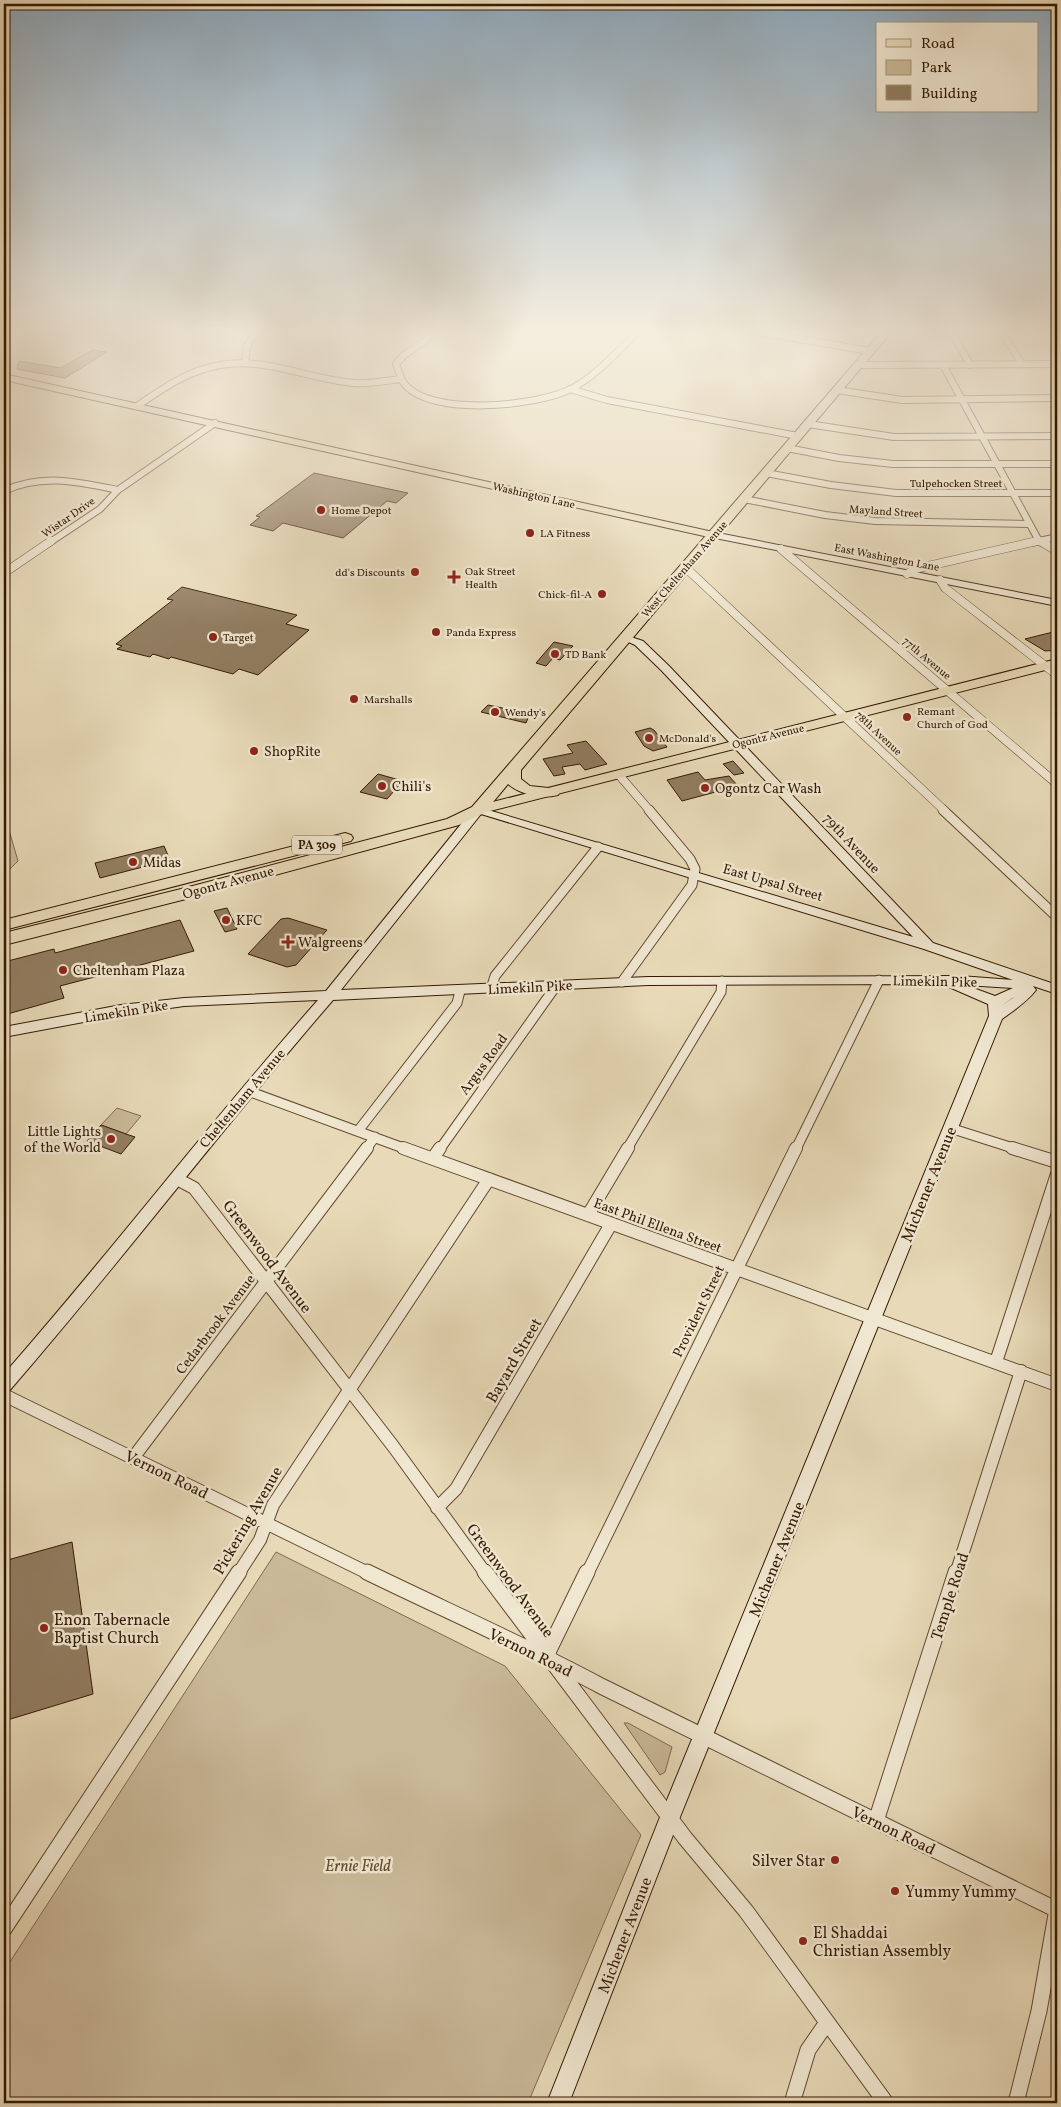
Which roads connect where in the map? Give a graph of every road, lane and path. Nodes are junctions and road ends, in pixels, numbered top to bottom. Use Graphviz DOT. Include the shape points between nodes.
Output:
graph roads {
  1 [pos="209,427"];
  2 [pos="234,427"];
  3 [pos="752,427"];
  4 [pos="805,427"];
  5 [pos="829,427"];
  6 [pos="978,427"];
  7 [pos="798,436"];
  8 [pos="1057,436"];
  9 [pos="983,437"];
  10 [pos="787,448"];
  11 [pos="1057,464"];
  12 [pos="998,465"];
  13 [pos="766,473"];
  14 [pos="118,490"];
  15 [pos="4,491"];
  16 [pos="1013,493"];
  17 [pos="1057,493"];
  18 [pos="744,499"];
  19 [pos="1030,524"];
  20 [pos="713,535"];
  21 [pos="1057,537"];
  22 [pos="1039,541"];
  23 [pos="781,549"];
  24 [pos="1057,551"];
  25 [pos="685,567"];
  26 [pos="4,573"];
  27 [pos="907,574"];
  28 [pos="940,580"];
  29 [pos="1057,603"];
  30 [pos="625,638"];
  31 [pos="1052,664"];
  32 [pos="1057,675"];
  33 [pos="948,690"];
  34 [pos="845,716"];
  35 [pos="738,744"];
  36 [pos="513,770"];
  37 [pos="619,774"];
  38 [pos="1057,784"];
  39 [pos="552,792"];
  40 [pos="478,810"];
  41 [pos="598,847"];
  42 [pos="695,876"];
  43 [pos="1057,916"];
  44 [pos="4,925"];
  45 [pos="4,939"];
  46 [pos="929,946"];
  47 [pos="879,980"];
  48 [pos="941,980"];
  49 [pos="722,981"];
  50 [pos="622,982"];
  51 [pos="1053,985"];
  52 [pos="556,986"];
  53 [pos="491,989"];
  54 [pos="460,991"];
  55 [pos="329,996"];
  56 [pos="996,1009"];
  57 [pos="4,1032"];
  58 [pos="248,1091"];
  59 [pos="950,1128"];
  60 [pos="358,1131"];
  61 [pos="375,1137"];
  62 [pos="433,1158"];
  63 [pos="1057,1162"];
  64 [pos="1057,1174"];
  65 [pos="177,1179"];
  66 [pos="489,1179"];
  67 [pos="588,1215"];
  68 [pos="611,1224"];
  69 [pos="736,1269"];
  70 [pos="267,1281"];
  71 [pos="873,1319"];
  72 [pos="996,1362"];
  73 [pos="1021,1371"];
  74 [pos="4,1385"];
  75 [pos="1057,1385"];
  76 [pos="349,1390"];
  77 [pos="4,1395"];
  78 [pos="133,1458"];
  79 [pos="437,1508"];
  80 [pos="266,1523"];
  81 [pos="546,1656"];
  82 [pos="704,1737"];
  83 [pos="670,1817"];
  84 [pos="876,1821"];
  85 [pos="1057,1909"];
  86 [pos="4,1929"];
  87 [pos="826,2024"];
  88 [pos="558,2103"];
  89 [pos="792,2103"];
  90 [pos="886,2103"];
  91 [pos="1016,2103"];
  1 -- 14 [label="street, Wistar Drive"];
  2 -- 20 [label="main road, Washington Lane"];
  3 -- 7 [label="street"];
  4 -- 7 [label="highway, West Cheltenham Avenue / PA 309"];
  5 -- 9 [label="street" via="882,436"];
  6 -- 9 [label="street"];
  7 -- 10 [label="highway, West Cheltenham Avenue / PA 309"];
  8 -- 9 [label="street"];
  9 -- 12 [label="street"];
  10 -- 12 [label="street" via="884,464"];
  10 -- 13 [label="highway, West Cheltenham Avenue / PA 309"];
  11 -- 12 [label="street"];
  12 -- 16 [label="street"];
  13 -- 16 [label="street, Tulpehocken Street" via="896,493"];
  13 -- 18 [label="highway, West Cheltenham Avenue / PA 309"];
  14 -- 15 [label="street" via="54,478 11,486"];
  14 -- 26 [label="street, Wistar Drive" via="100,509"];
  16 -- 17 [label="street, Tulpehocken Street"];
  16 -- 19 [label="street"];
  18 -- 19 [label="street, Mayland Street" via="821,514 882,521"];
  18 -- 20 [label="highway, West Cheltenham Avenue / PA 309"];
  19 -- 22 [label="street"];
  20 -- 23 [label="street, East Washington Lane"];
  20 -- 25 [label="highway, West Cheltenham Avenue / PA 309"];
  21 -- 22 [label="street"];
  22 -- 24 [label="street"];
  22 -- 27 [label="street" via="916,569"];
  23 -- 27 [label="street, East Washington Lane"];
  23 -- 33 [label="street, 77th Avenue"];
  25 -- 30 [label="highway, West Cheltenham Avenue / PA 309"];
  25 -- 34 [label="street, 78th Avenue"];
  27 -- 28 [label="street, East Washington Lane"];
  28 -- 29 [label="street, East Washington Lane"];
  28 -- 31 [label="street" via="945,588"];
  30 -- 35 [label="street, 79th Avenue" via="639,643"];
  30 -- 36 [label="highway, West Cheltenham Avenue / PA 309"];
  31 -- 32 [label="street"];
  31 -- 33 [label="main road, Ogontz Avenue"];
  33 -- 34 [label="main road, Ogontz Avenue"];
  33 -- 38 [label="street, 77th Avenue"];
  34 -- 35 [label="main road, Ogontz Avenue"];
  34 -- 43 [label="street, 78th Avenue"];
  35 -- 37 [label="main road, Ogontz Avenue"];
  35 -- 46 [label="street, 79th Avenue"];
  36 -- 39 [label="highway" via="513,780 522,788"];
  36 -- 40 [label="highway, West Cheltenham Avenue / PA 309"];
  37 -- 39 [label="main road, Ogontz Avenue"];
  37 -- 42 [label="street" via="690,859"];
  39 -- 40 [label="main road, Ogontz Avenue"];
  40 -- 41 [label="street, East Upsal Street"];
  40 -- 44 [label="highway, Ogontz Avenue / PA 309" via="446,812"];
  40 -- 45 [label="highway, Ogontz Avenue / PA 309" via="453,822"];
  40 -- 55 [label="street, Cheltenham Avenue"];
  41 -- 42 [label="street, East Upsal Street"];
  41 -- 53 [label="street" via="495,976"];
  42 -- 46 [label="street, East Upsal Street"];
  42 -- 50 [label="street" via="692,885"];
  46 -- 51 [label="street, East Upsal Street"];
  47 -- 48 [label="street, Limekiln Pike"];
  47 -- 49 [label="street, Limekiln Pike"];
  47 -- 69 [label="street, Provident Street"];
  48 -- 51 [label="street, Limekiln Pike"];
  48 -- 56 [label="street"];
  49 -- 50 [label="street, Limekiln Pike"];
  49 -- 67 [label="street" via="721,992"];
  50 -- 52 [label="street, Limekiln Pike"];
  51 -- 56 [label="street" via="1029,990 1018,1001"];
  52 -- 53 [label="street, Limekiln Pike"];
  52 -- 62 [label="street, Argus Road"];
  53 -- 54 [label="street, Limekiln Pike"];
  54 -- 55 [label="street, Limekiln Pike"];
  54 -- 60 [label="street" via="457,1003"];
  55 -- 57 [label="street, Limekiln Pike" via="157,1005"];
  55 -- 58 [label="street, Cheltenham Avenue"];
  56 -- 59 [label="street, Michener Avenue"];
  58 -- 60 [label="street, East Phil Ellena Street"];
  58 -- 65 [label="street, Cheltenham Avenue"];
  59 -- 63 [label="street"];
  59 -- 71 [label="street, Michener Avenue"];
  60 -- 61 [label="street, East Phil Ellena Street"];
  61 -- 62 [label="street, East Phil Ellena Street"];
  61 -- 70 [label="street, Cedarbrook Avenue"];
  62 -- 66 [label="street, East Phil Ellena Street"];
  64 -- 72 [label="street"];
  65 -- 70 [label="street, Greenwood Avenue" via="194,1188"];
  65 -- 74 [label="street, Cheltenham Avenue"];
  66 -- 67 [label="street, East Phil Ellena Street"];
  66 -- 76 [label="street, Pickering Avenue"];
  67 -- 68 [label="street, East Phil Ellena Street"];
  68 -- 69 [label="street, East Phil Ellena Street"];
  68 -- 79 [label="street, Bayard Street" via="456,1489"];
  69 -- 71 [label="street, East Phil Ellena Street"];
  69 -- 81 [label="street, Provident Street"];
  70 -- 76 [label="street, Greenwood Avenue"];
  70 -- 78 [label="street, Cedarbrook Avenue"];
  71 -- 72 [label="street, East Phil Ellena Street"];
  71 -- 82 [label="street, Michener Avenue"];
  72 -- 73 [label="street, East Phil Ellena Street"];
  73 -- 75 [label="street, East Phil Ellena Street"];
  73 -- 84 [label="street, Temple Road"];
  76 -- 79 [label="street, Greenwood Avenue" via="398,1451"];
  76 -- 80 [label="street, Pickering Avenue" via="273,1505"];
  77 -- 78 [label="street, Vernon Road"];
  78 -- 80 [label="street, Vernon Road"];
  79 -- 81 [label="street, Greenwood Avenue"];
  80 -- 81 [label="street, Vernon Road" via="498,1636"];
  80 -- 86 [label="street, Pickering Avenue" via="260,1540"];
  81 -- 82 [label="street, Vernon Road"];
  81 -- 83 [label="street, Greenwood Avenue"];
  82 -- 83 [label="street, Michener Avenue"];
  82 -- 84 [label="street, Vernon Road"];
  83 -- 87 [label="street, Greenwood Avenue" via="746,1911"];
  83 -- 88 [label="street, Michener Avenue"];
  84 -- 85 [label="street, Vernon Road"];
  85 -- 91 [label="street" via="1039,2011"];
  87 -- 89 [label="street" via="809,2048"];
  87 -- 90 [label="street, Greenwood Avenue"];
}
